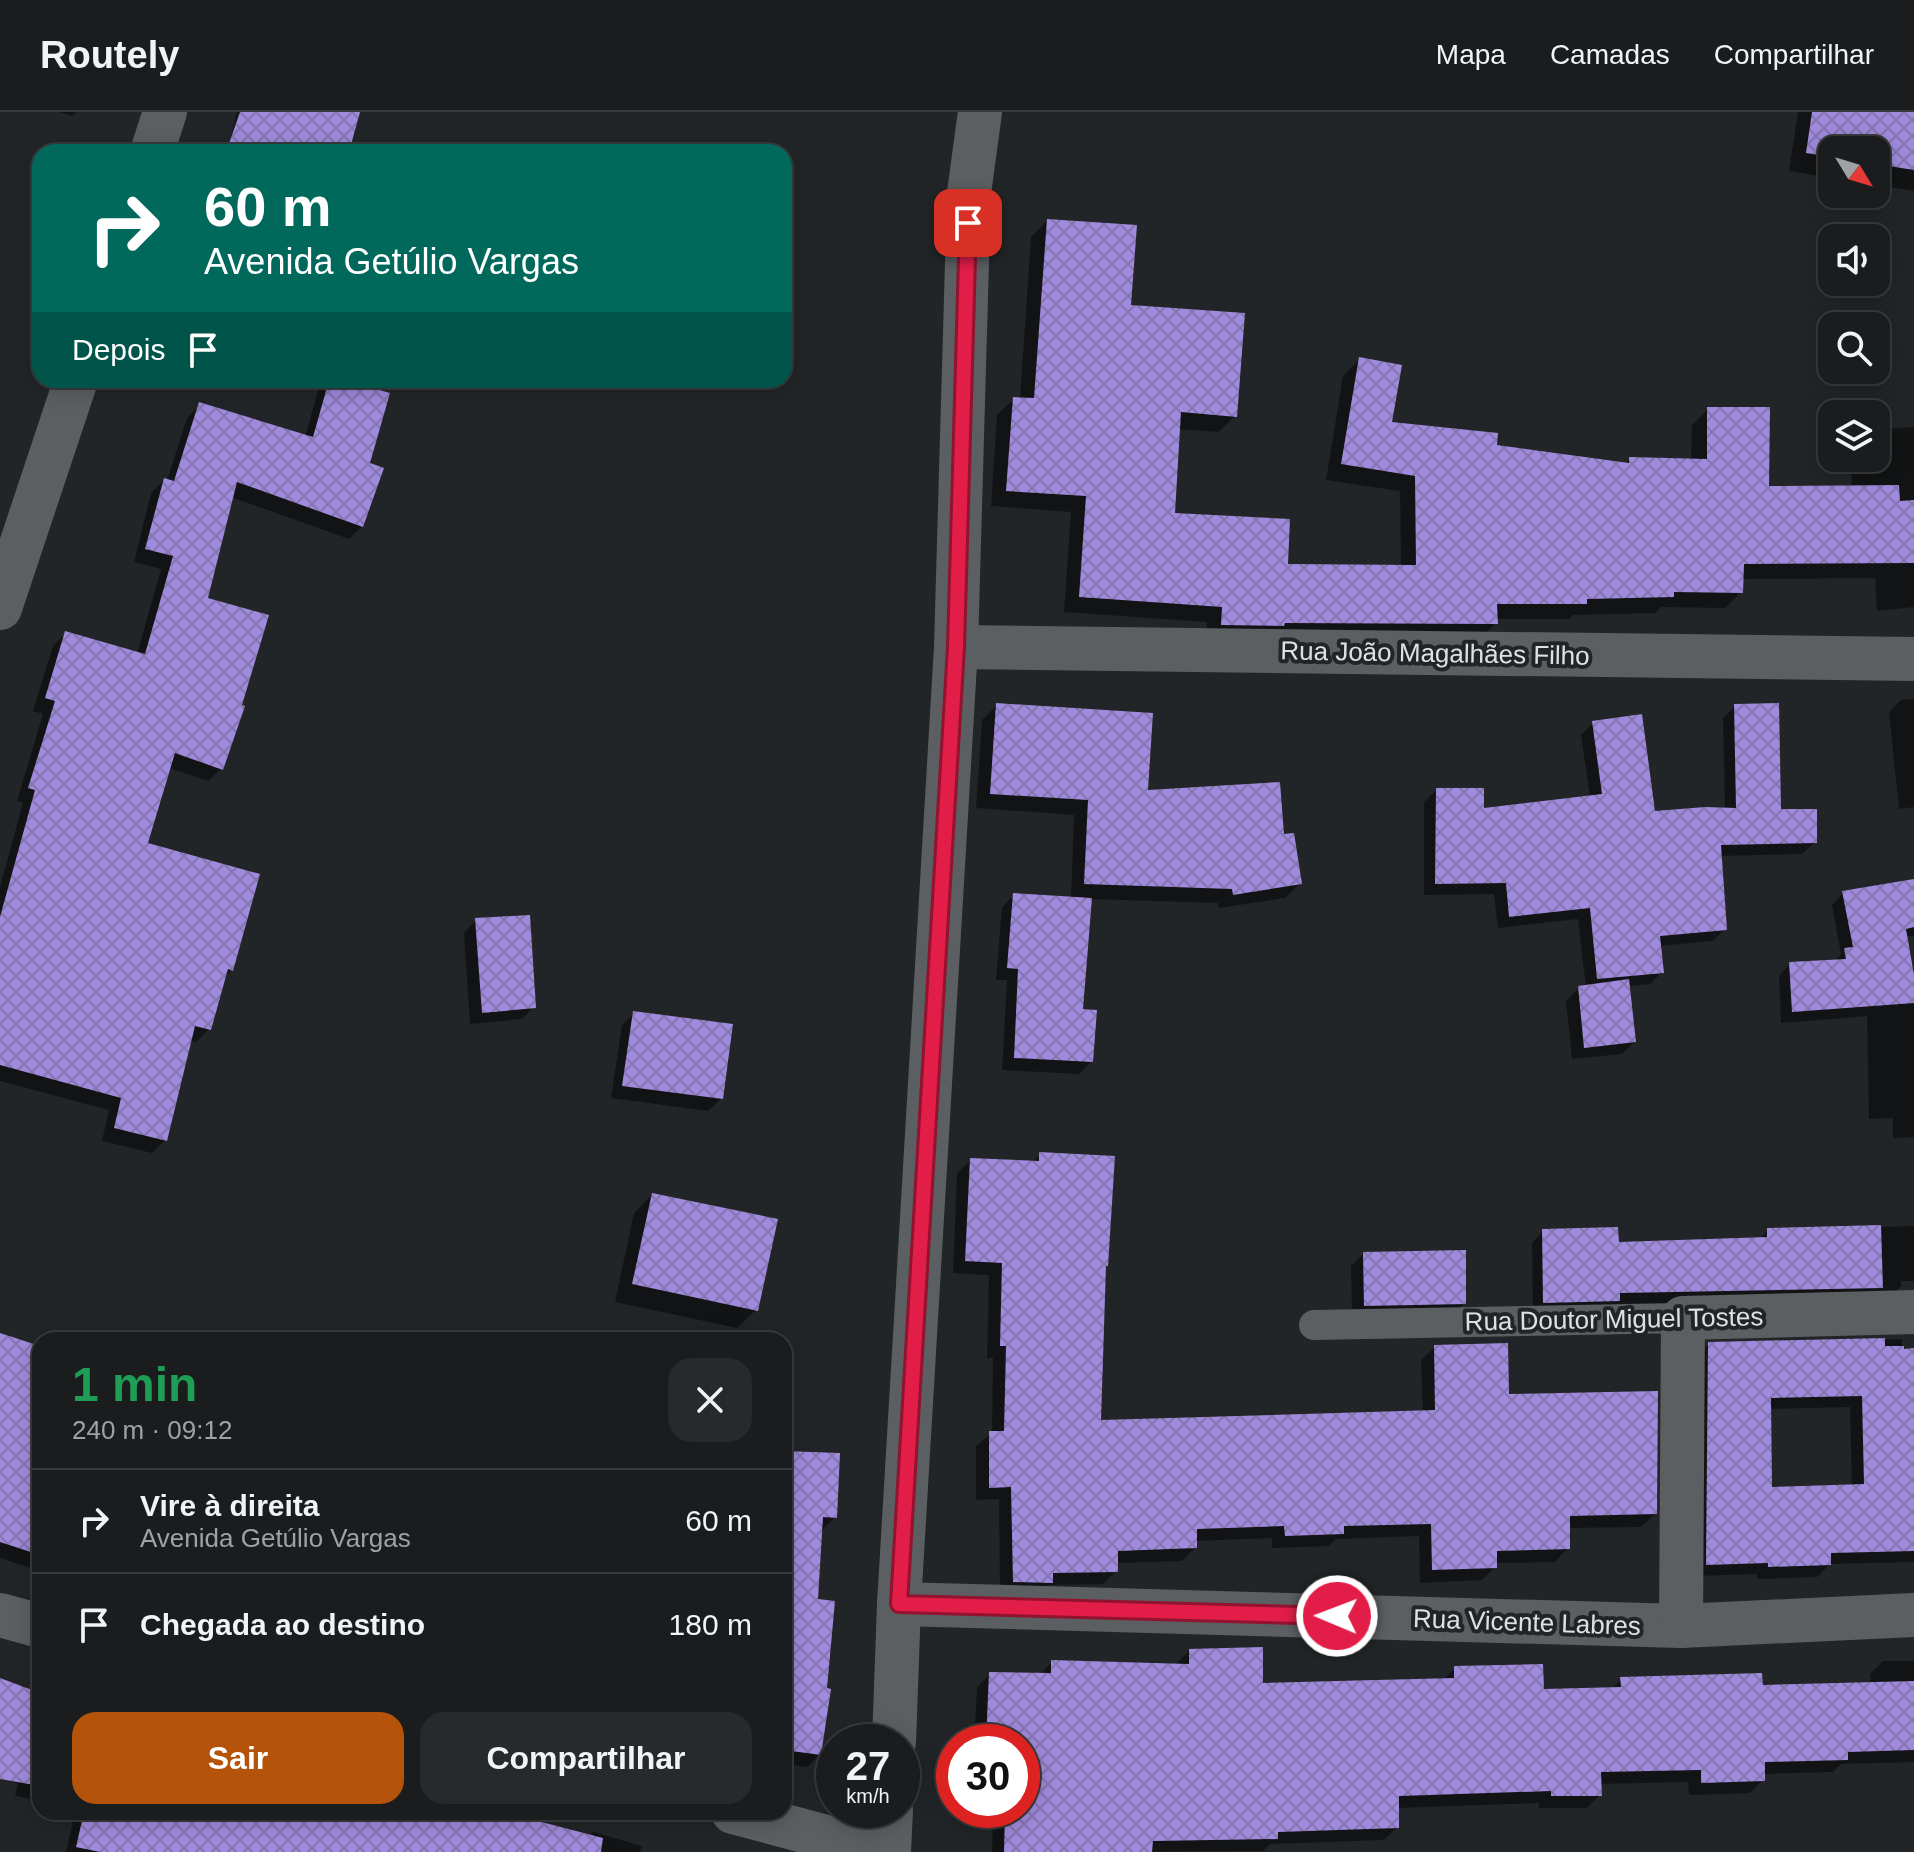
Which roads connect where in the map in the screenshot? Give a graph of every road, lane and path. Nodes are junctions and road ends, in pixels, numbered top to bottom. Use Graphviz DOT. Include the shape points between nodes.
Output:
graph roads {
  1 [pos="165,112"];
  2 [pos="980,112"];
  3 [pos="155,144"];
  4 [pos="73,388"];
  5 [pos="0,608"];
  6 [pos="956,647"];
  7 [pos="1914,659"];
  8 [pos="1914,1312"];
  9 [pos="1683,1318"];
  10 [pos="1314,1325"];
  11 [pos="899,1604"];
  12 [pos="0,1615"];
  13 [pos="1914,1615"];
  14 [pos="32,1624"];
  15 [pos="1681,1626"];
  16 [pos="895,1724"];
  17 [pos="763,1820"];
  18 [pos="890,1828"];
  19 [pos="882,1852"];
  20 [pos="889,1852"];
  1 -- 3 [label="street"];
  2 -- 6 [label="street" via="969,193"];
  4 -- 5 [label="street"];
  6 -- 7 [label="street, Rua João Magalhães Filho"];
  6 -- 11 [label="street"];
  8 -- 9 [label="street, Rua Doutor Miguel Tostes"];
  9 -- 10 [label="lane, Rua Doutor Miguel Tostes"];
  9 -- 15 [label="street"];
  11 -- 15 [label="street, Rua Vicente Labres"];
  11 -- 16 [label="street"];
  12 -- 14 [label="street"];
  13 -- 15 [label="street, Rua Vicente Labres"];
  17 -- 19 [label="street"];
  18 -- 20 [label="street"];
}
